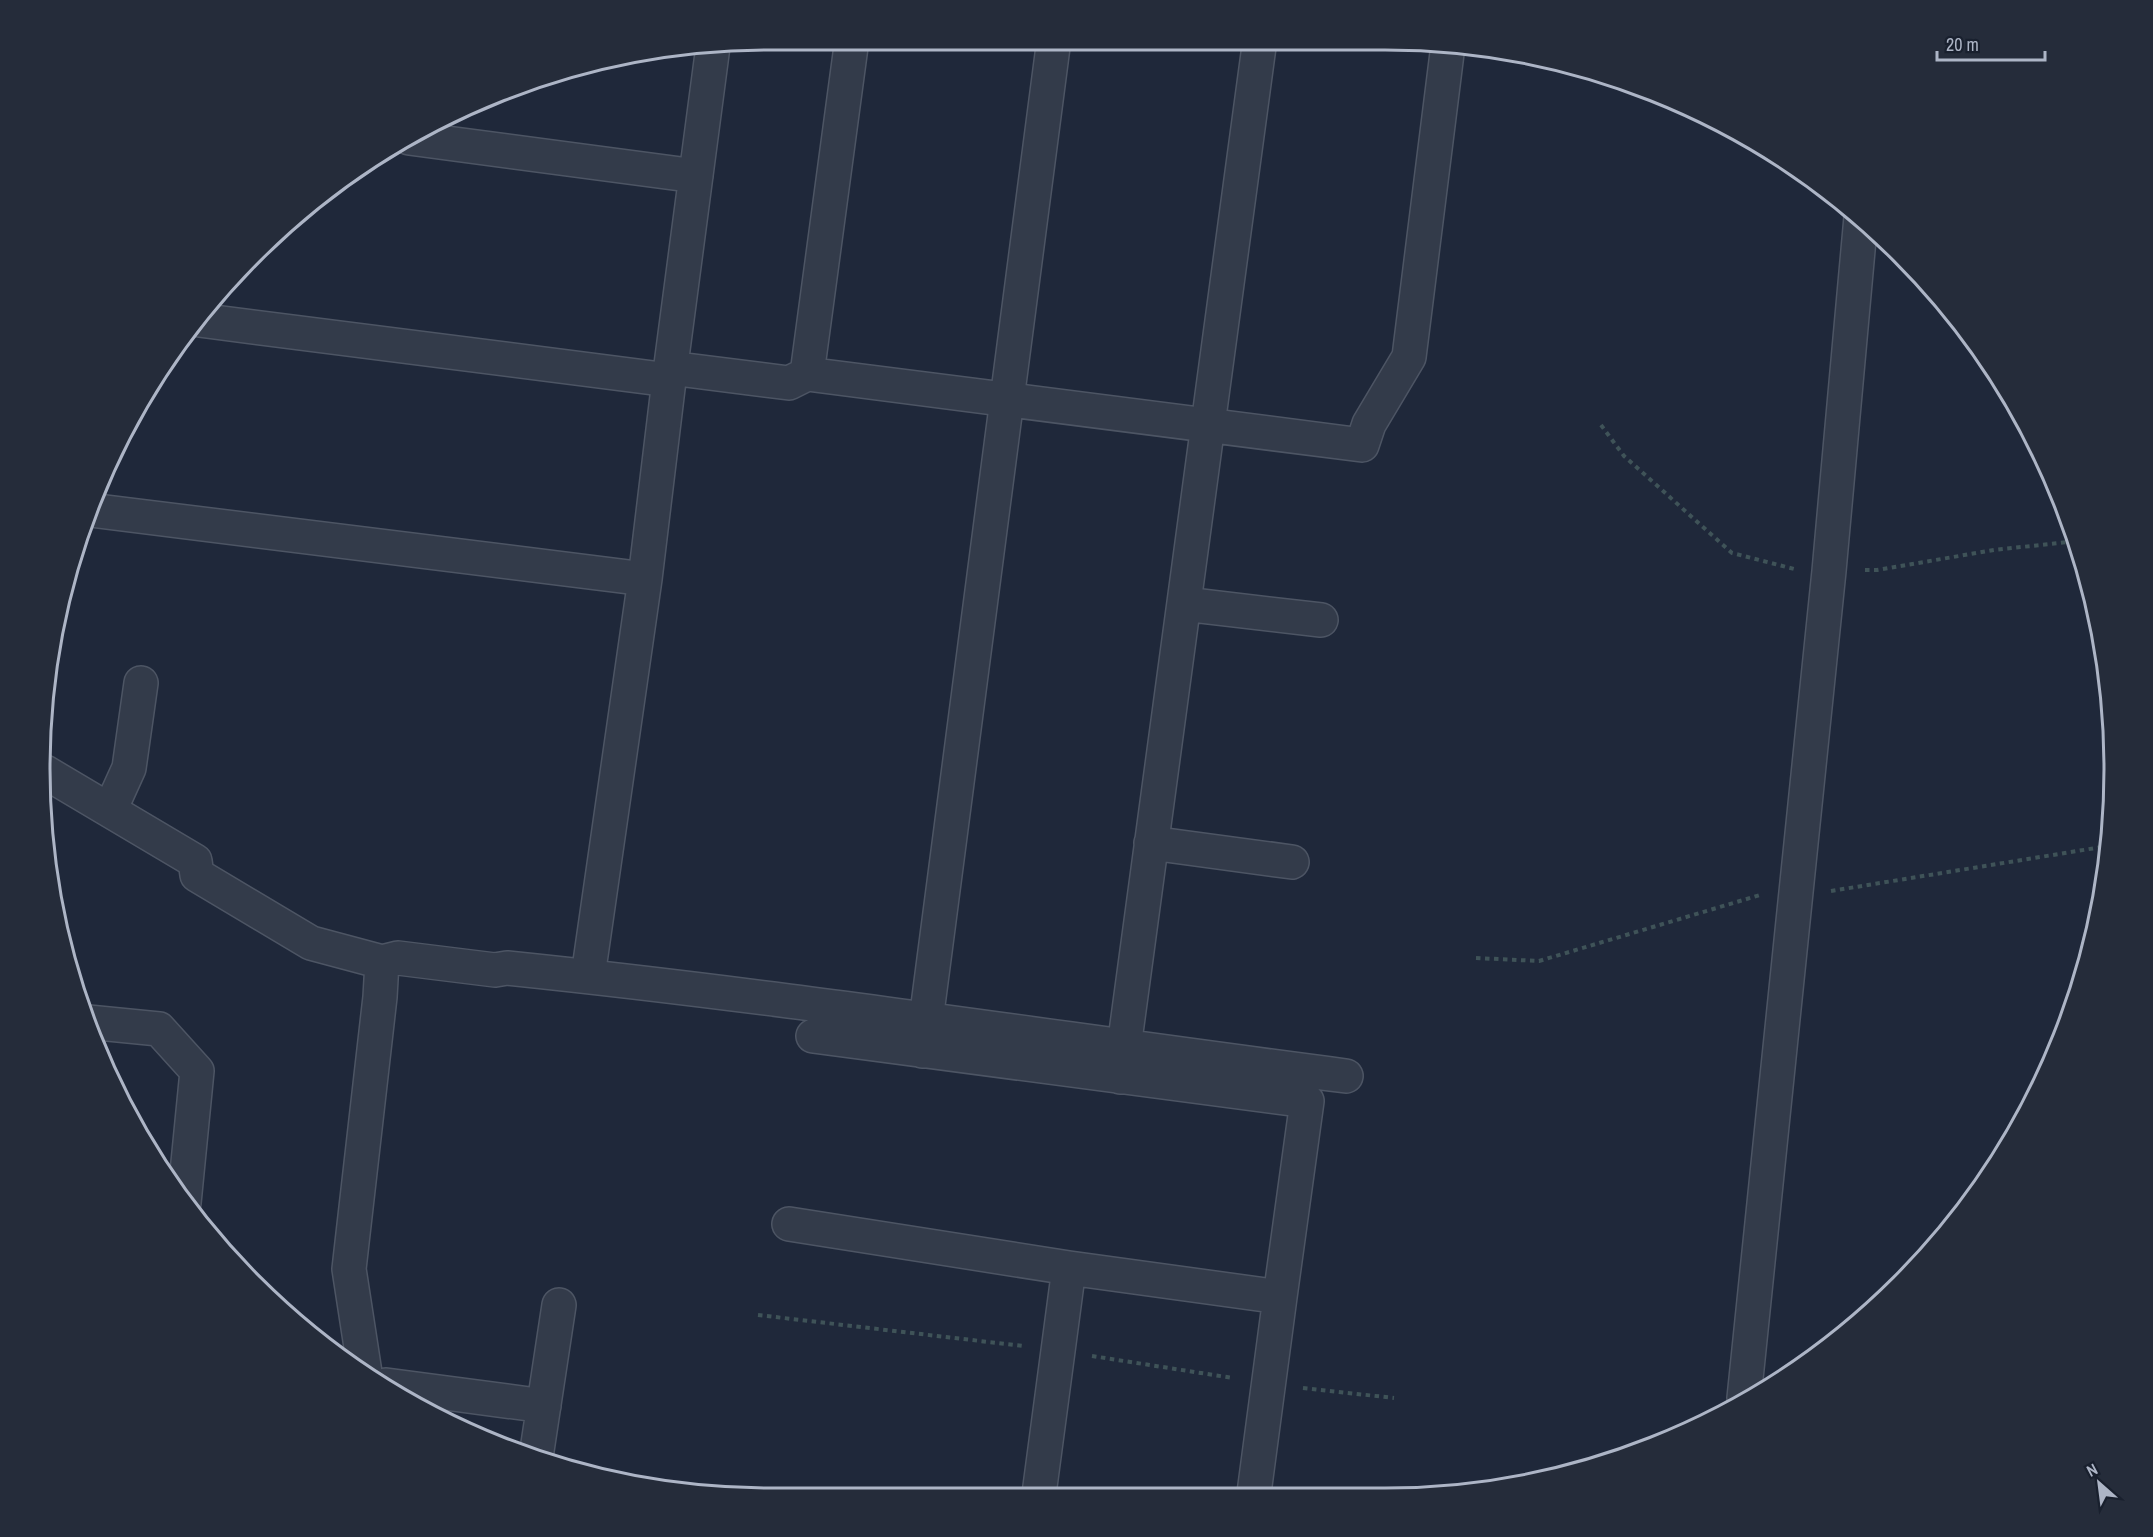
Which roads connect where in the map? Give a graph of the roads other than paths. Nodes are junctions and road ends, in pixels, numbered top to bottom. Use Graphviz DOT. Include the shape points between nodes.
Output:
graph roads {
  1 [pos="851,50"];
  2 [pos="1053,50"];
  3 [pos="1258,50"];
  4 [pos="712,52"];
  5 [pos="1447,53"];
  6 [pos="421,140"];
  7 [pos="696,176"];
  8 [pos="1861,230"];
  9 [pos="206,321"];
  10 [pos="670,374"];
  11 [pos="807,374"];
  12 [pos="1006,400"];
  13 [pos="1207,425"];
  14 [pos="97,511"];
  15 [pos="645,579"];
  16 [pos="1184,604"];
  17 [pos="1321,620"];
  18 [pos="141,683"];
  19 [pos="50,775"];
  20 [pos="110,810"];
  21 [pos="1151,843"];
  22 [pos="1292,862"];
  23 [pos="382,962"];
  24 [pos="588,976"];
  25 [pos="926,1018"];
  26 [pos="96,1023"];
  27 [pos="813,1036"];
  28 [pos="922,1051"];
  29 [pos="1122,1062"];
  30 [pos="1346,1076"];
  31 [pos="186,1188"];
  32 [pos="789,1224"];
  33 [pos="1069,1268"];
  34 [pos="1280,1297"];
  35 [pos="559,1305"];
  36 [pos="363,1362"];
  37 [pos="403,1387"];
  38 [pos="1745,1391"];
  39 [pos="544,1406"];
  40 [pos="537,1449"];
  41 [pos="1040,1488"];
  42 [pos="1255,1488"];
  1 -- 11 [label="street"];
  2 -- 12 [label="street"];
  3 -- 13 [label="street"];
  4 -- 7 [label="street"];
  5 -- 13 [label="street" via="1409,357 1369,424 1362,445"];
  6 -- 7 [label="street"];
  7 -- 10 [label="street"];
  8 -- 38 [label="street"];
  9 -- 10 [label="street"];
  10 -- 11 [label="street" via="789,383"];
  10 -- 15 [label="street"];
  11 -- 12 [label="street"];
  12 -- 13 [label="street"];
  12 -- 25 [label="street"];
  13 -- 16 [label="street"];
  14 -- 15 [label="street"];
  15 -- 24 [label="street"];
  16 -- 17 [label="street"];
  16 -- 21 [label="street"];
  18 -- 20 [label="street" via="129,768"];
  19 -- 20 [label="street"];
  20 -- 23 [label="street" via="195,861 197,875 311,943"];
  21 -- 22 [label="street"];
  21 -- 29 [label="street"];
  23 -- 24 [label="street" via="398,958"];
  23 -- 36 [label="street" via="349,1269"];
  24 -- 25 [label="street"];
  25 -- 28 [label="street"];
  25 -- 29 [label="street"];
  26 -- 31 [label="street" via="159,1029 198,1071"];
  27 -- 28 [label="street"];
  28 -- 29 [label="street"];
  29 -- 30 [label="street"];
  29 -- 34 [label="street" via="1307,1101"];
  32 -- 33 [label="street"];
  33 -- 34 [label="street"];
  33 -- 41 [label="street"];
  34 -- 42 [label="street"];
  35 -- 39 [label="street"];
  37 -- 39 [label="street"];
  39 -- 40 [label="street"];
}
